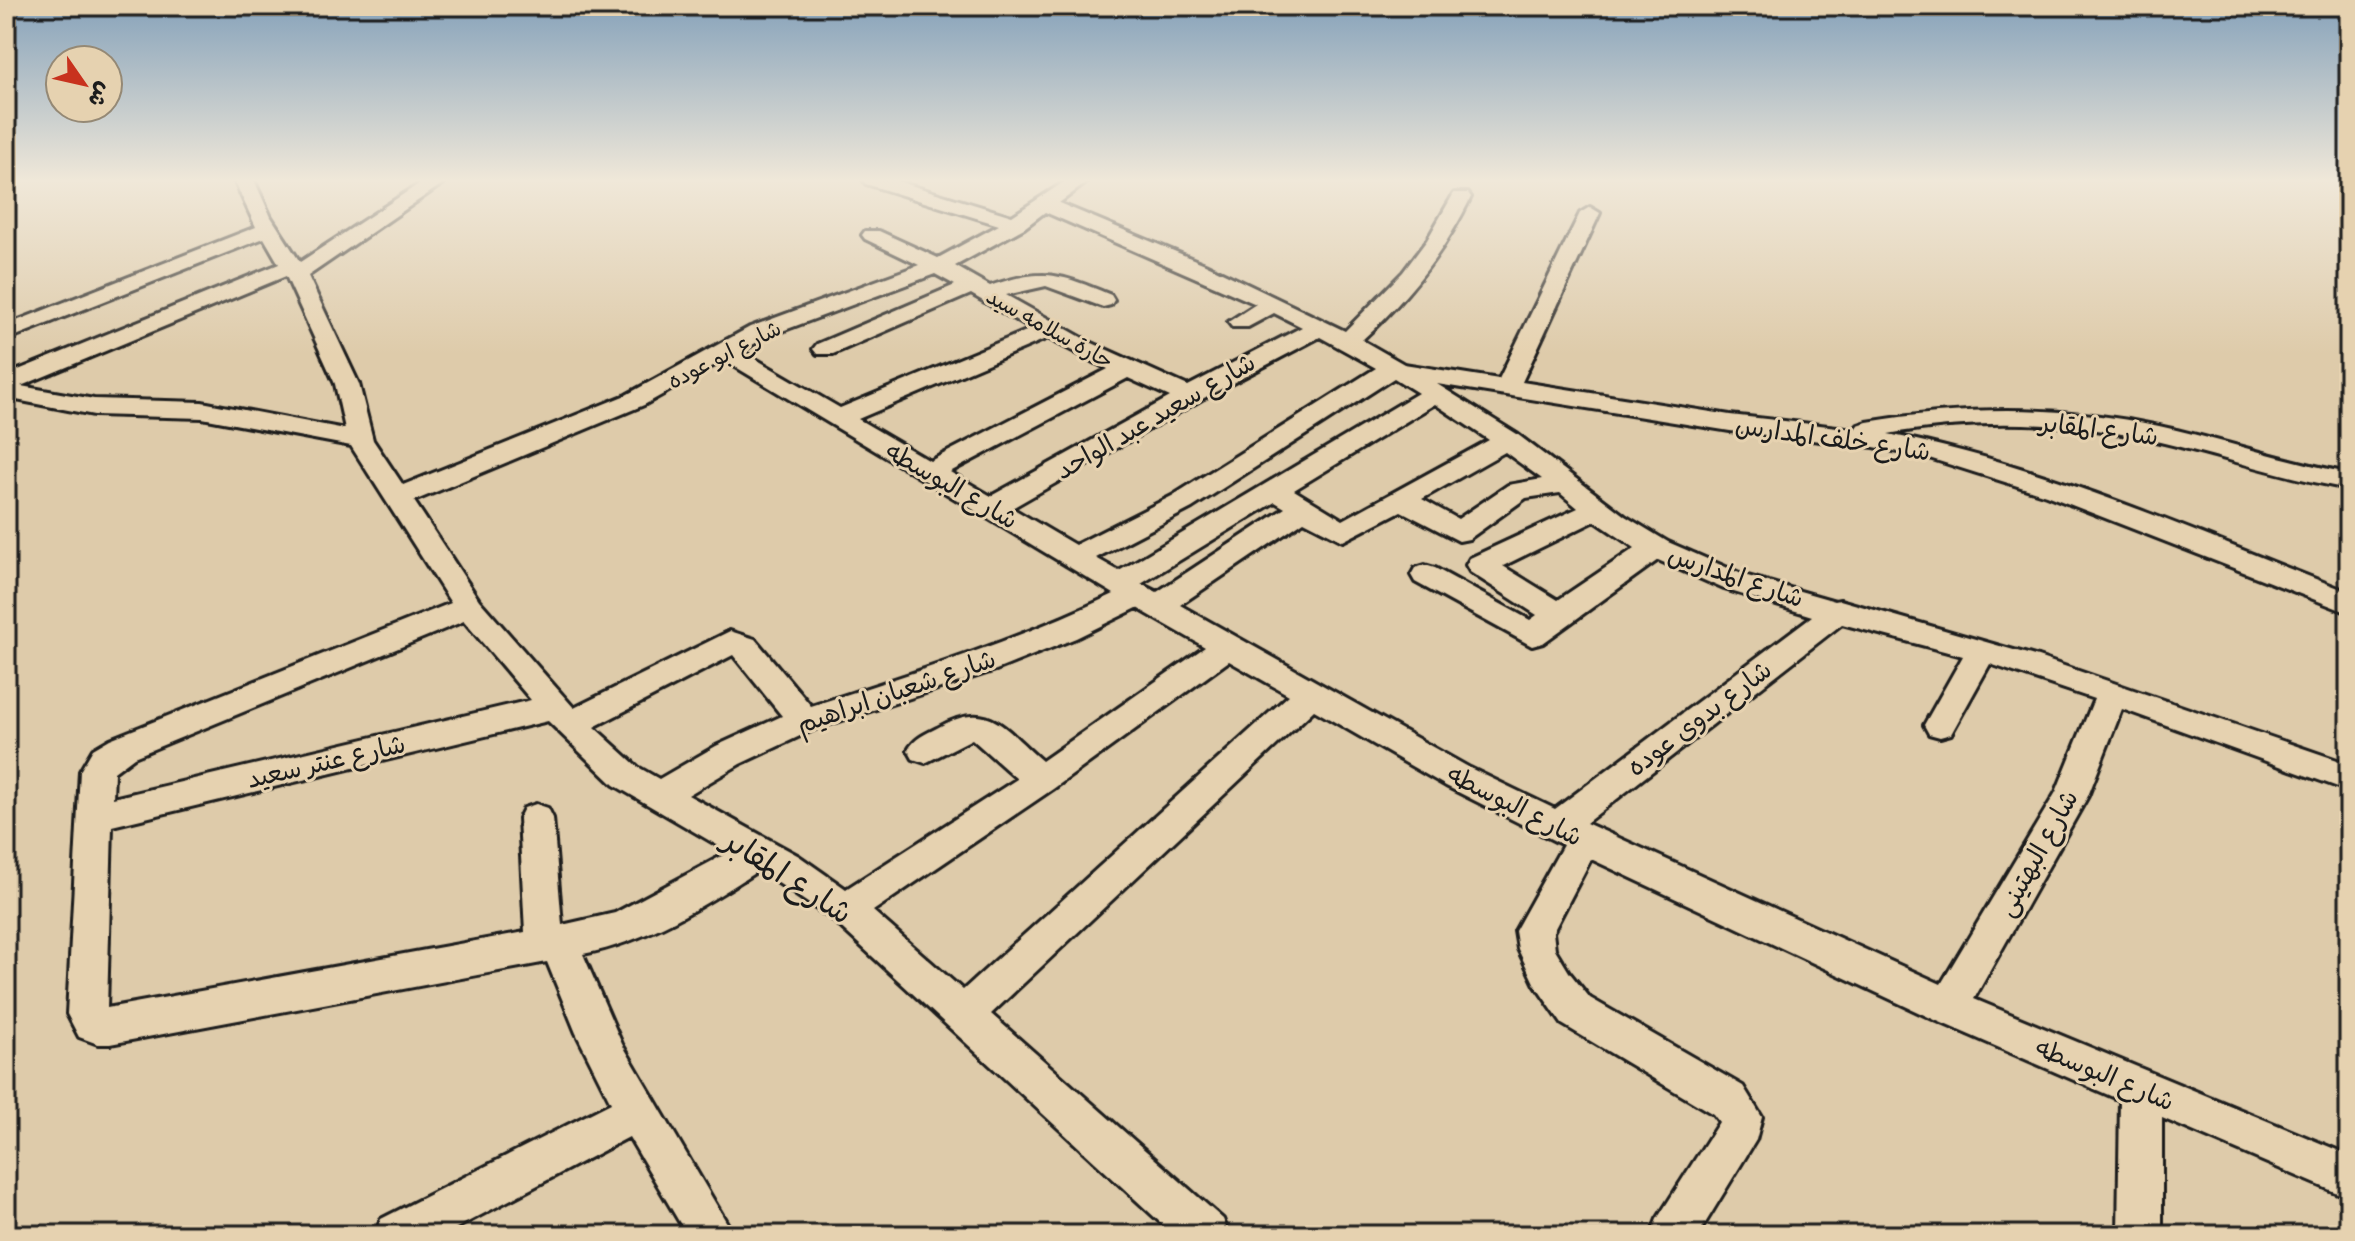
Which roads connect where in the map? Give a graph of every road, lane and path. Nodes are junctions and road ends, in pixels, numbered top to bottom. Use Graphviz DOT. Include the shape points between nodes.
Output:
graph roads {
  1 [pos="246,238"];
  2 [pos="274,238"];
  3 [pos="345,238"];
  4 [pos="878,238"];
  5 [pos="991,238"];
  6 [pos="1129,238"];
  7 [pos="1441,238"];
  8 [pos="1578,238"];
  9 [pos="940,266"];
  10 [pos="294,270"];
  11 [pos="980,290"];
  12 [pos="1103,300"];
  13 [pos="1273,304"];
  14 [pos="1240,322"];
  15 [pos="1319,328"];
  16 [pos="1049,330"];
  17 [pos="6,333"];
  18 [pos="1345,343"];
  19 [pos="825,349"];
  20 [pos="724,350"];
  21 [pos="1127,369"];
  22 [pos="1391,369"];
  23 [pos="6,384"];
  24 [pos="1508,386"];
  25 [pos="6,391"];
  26 [pos="1435,393"];
  27 [pos="1187,395"];
  28 [pos="839,418"];
  29 [pos="1845,435"];
  30 [pos="360,440"];
  31 [pos="1508,440"];
  32 [pos="929,472"];
  33 [pos="2349,481"];
  34 [pos="1565,484"];
  35 [pos="1273,489"];
  36 [pos="399,497"];
  37 [pos="1401,499"];
  38 [pos="1182,502"];
  39 [pos="993,507"];
  40 [pos="1304,508"];
  41 [pos="1598,509"];
  42 [pos="1216,527"];
  43 [pos="1244,548"];
  44 [pos="1656,548"];
  45 [pos="1074,557"];
  46 [pos="1425,575"];
  47 [pos="1138,595"];
  48 [pos="2349,603"];
  49 [pos="469,607"];
  50 [pos="1840,610"];
  51 [pos="1558,614"];
  52 [pos="1229,645"];
  53 [pos="1982,650"];
  54 [pos="1312,693"];
  55 [pos="2112,694"];
  56 [pos="562,716"];
  57 [pos="804,720"];
  58 [pos="1940,725"];
  59 [pos="925,750"];
  60 [pos="2349,778"];
  61 [pos="1041,780"];
  62 [pos="658,796"];
  63 [pos="97,816"];
  64 [pos="536,818"];
  65 [pos="1570,832"];
  66 [pos="758,852"];
  67 [pos="846,909"];
  68 [pos="553,945"];
  69 [pos="1949,1007"];
  70 [pos="963,1015"];
  71 [pos="2141,1090"];
  72 [pos="638,1111"];
  73 [pos="2349,1177"];
  74 [pos="397,1235"];
  75 [pos="712,1235"];
  76 [pos="1207,1235"];
  77 [pos="1673,1235"];
  78 [pos="2140,1235"];
  1 -- 17 [label="street"];
  2 -- 10 [label="street"];
  3 -- 10 [label="street"];
  4 -- 9 [label="street, حارة سلامه سيد"];
  5 -- 9 [label="street, شارع ابو عوده"];
  6 -- 13 [label="street, شارع المدارس"];
  7 -- 18 [label="street" via="1388,305"];
  8 -- 24 [label="street"];
  9 -- 11 [label="street, حارة سلامه سيد"];
  9 -- 20 [label="street, شارع ابو عوده" via="758,332"];
  10 -- 23 [label="street"];
  10 -- 30 [label="street" via="347,384"];
  11 -- 12 [label="street" via="1045,278"];
  11 -- 16 [label="street, حارة سلامه سيد"];
  11 -- 19 [label="street"];
  13 -- 14 [label="street"];
  13 -- 15 [label="street, شارع المدارس"];
  15 -- 18 [label="street, شارع المدارس"];
  15 -- 27 [label="street, شارع سعيد عبد الواحد"];
  16 -- 21 [label="street, حارة سلامه سيد"];
  16 -- 28 [label="street"];
  18 -- 22 [label="street, شارع المدارس"];
  20 -- 28 [label="street, شارع البوسطه"];
  20 -- 36 [label="street, شارع ابو عوده" via="635,400"];
  21 -- 27 [label="street, حارة سلامه سيد"];
  21 -- 32 [label="street"];
  22 -- 24 [label="street, شارع خلف المدارس"];
  22 -- 26 [label="street, شارع المدارس"];
  22 -- 38 [label="street"];
  24 -- 29 [label="street, شارع خلف المدارس" via="1730,423"];
  25 -- 30 [label="street" via="94,407 202,410"];
  26 -- 31 [label="street, شارع المدارس"];
  26 -- 35 [label="street"];
  27 -- 39 [label="street, شارع سعيد عبد الواحد"];
  28 -- 32 [label="street, شارع البوسطه"];
  29 -- 33 [label="street, شارع المقابر" via="1937,420 2069,421 2158,434"];
  29 -- 48 [label="street, شارع خلف المدارس" via="1994,467"];
  30 -- 36 [label="street, شارع المقابر"];
  31 -- 34 [label="street, شارع المدارس"];
  31 -- 37 [label="street"];
  32 -- 39 [label="street, شارع البوسطه"];
  34 -- 37 [label="street" via="1518,491 1459,532"];
  34 -- 41 [label="street, شارع المدارس"];
  35 -- 40 [label="street"];
  35 -- 42 [label="street"];
  36 -- 49 [label="street, شارع المقابر"];
  37 -- 40 [label="street" via="1343,532"];
  38 -- 42 [label="street"];
  38 -- 45 [label="street"];
  39 -- 45 [label="street, شارع البوسطه"];
  40 -- 43 [label="street"];
  41 -- 44 [label="street, شارع المدارس"];
  41 -- 51 [label="street" via="1480,565"];
  42 -- 43 [label="street"];
  42 -- 47 [label="street"];
  43 -- 47 [label="street"];
  44 -- 50 [label="street, شارع المدارس" via="1738,582"];
  44 -- 51 [label="street"];
  45 -- 47 [label="street, شارع البوسطه"];
  46 -- 51 [label="street" via="1532,635"];
  47 -- 52 [label="street, شارع البوسطه"];
  47 -- 57 [label="street, شارع شعبان ابراهيم" via="985,662"];
  49 -- 56 [label="street, شارع المقابر"];
  49 -- 63 [label="street" via="113,753 97,771"];
  50 -- 53 [label="street, شارع المدارس"];
  50 -- 65 [label="street, شارع بدوى عوده"];
  52 -- 54 [label="street, شارع البوسطه"];
  52 -- 61 [label="street"];
  53 -- 55 [label="street, شارع المدارس"];
  53 -- 58 [label="street"];
  54 -- 65 [label="street, شارع البوسطه" via="1458,777"];
  54 -- 70 [label="street"];
  55 -- 60 [label="street, شارع المدارس"];
  55 -- 69 [label="street, شارع البهتينى" via="2071,796"];
  56 -- 57 [label="street, شارع عنتر سعيد" via="730,642 744,647"];
  56 -- 62 [label="street, شارع المقابر" via="626,776"];
  56 -- 63 [label="street, شارع عنتر سعيد"];
  57 -- 62 [label="street, شارع شعبان ابراهيم" via="728,755"];
  59 -- 61 [label="street" via="966,727 979,726"];
  61 -- 67 [label="street"];
  62 -- 66 [label="street, شارع المقابر"];
  63 -- 68 [label="street" via="87,1014 96,1027"];
  64 -- 68 [label="street"];
  65 -- 69 [label="street, شارع البوسطه"];
  65 -- 77 [label="street" via="1534,931 1534,945 1568,1003 1728,1100 1741,1117"];
  66 -- 67 [label="street, شارع المقابر"];
  66 -- 68 [label="street" via="648,918"];
  67 -- 70 [label="street, شارع المقابر"];
  68 -- 72 [label="street"];
  69 -- 71 [label="street, شارع البوسطه"];
  70 -- 76 [label="street, شارع المقابر"];
  71 -- 73 [label="street, شارع البوسطه"];
  71 -- 78 [label="street"];
  72 -- 74 [label="street"];
  72 -- 75 [label="street"];
}
